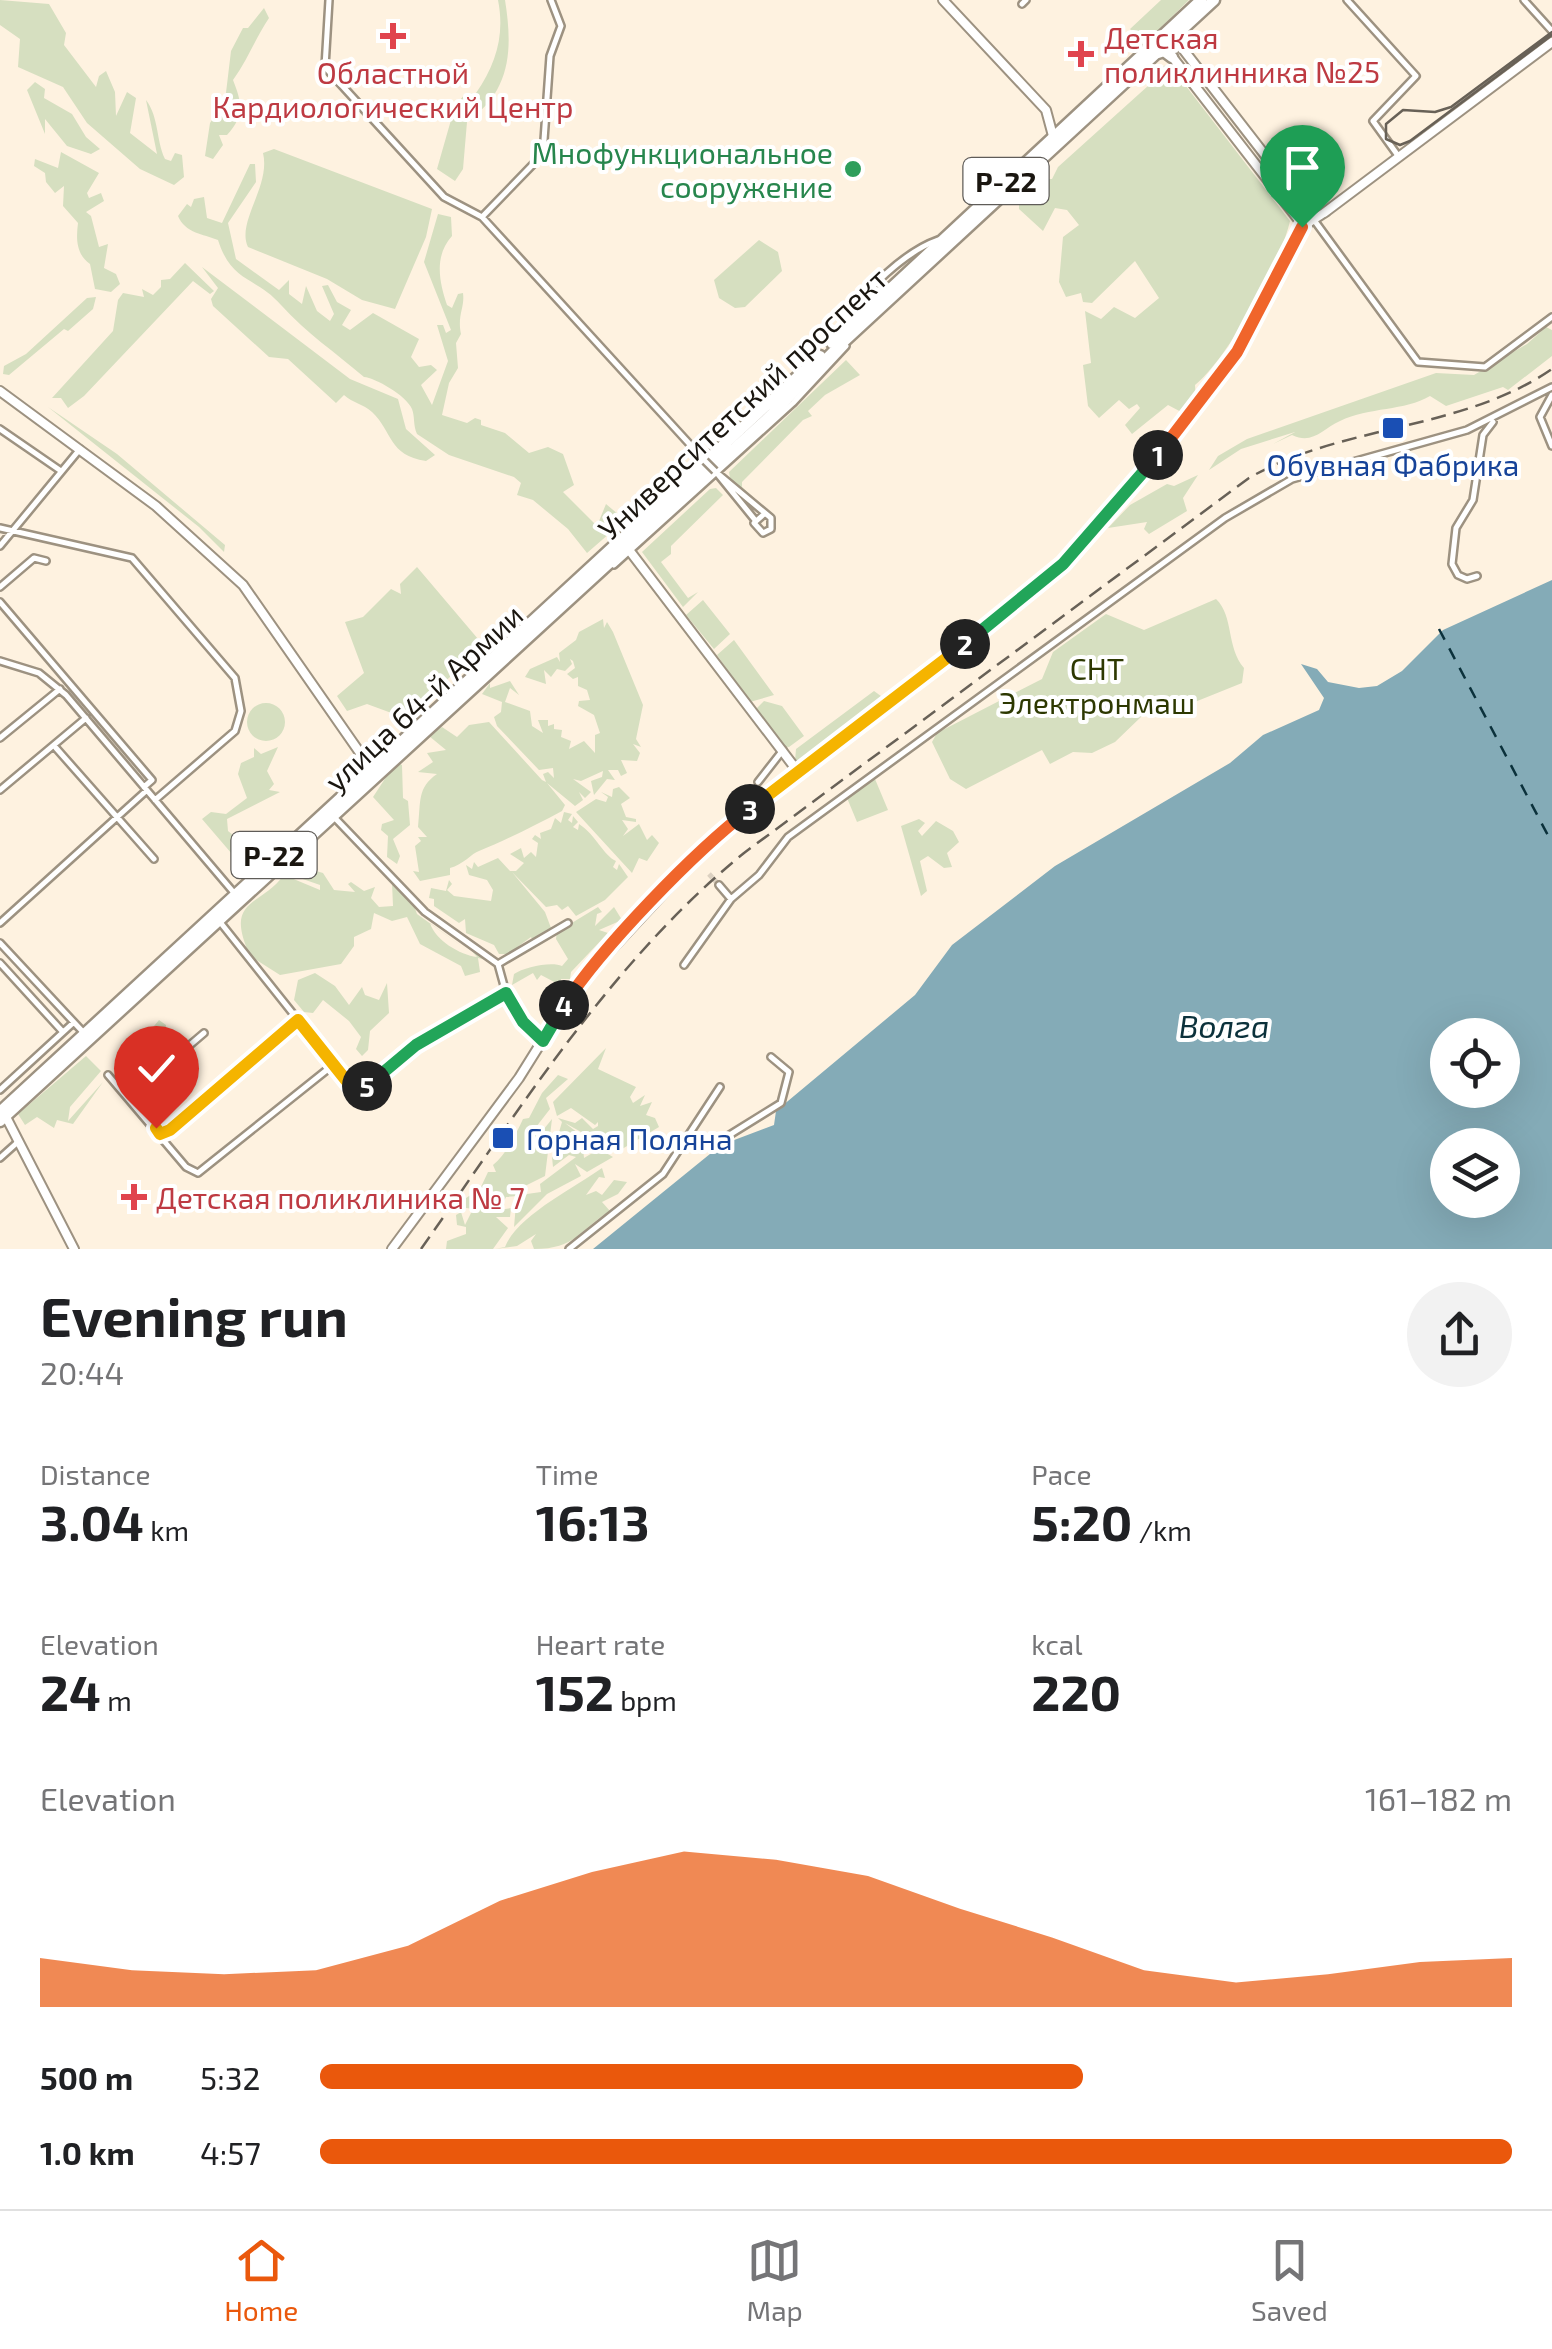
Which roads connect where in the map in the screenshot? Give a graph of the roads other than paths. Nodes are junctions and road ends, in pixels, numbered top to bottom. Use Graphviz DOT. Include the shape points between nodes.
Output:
graph roads {
  1 [pos="329,0"];
  2 [pos="551,0"];
  3 [pos="943,0"];
  4 [pos="1346,0"];
  5 [pos="1524,0"];
  6 [pos="1207,1"];
  7 [pos="1552,31"];
  8 [pos="1169,35"];
  9 [pos="1552,42"];
  10 [pos="1154,54"];
  11 [pos="1172,58"];
  12 [pos="1046,110"];
  13 [pos="1076,114"];
  14 [pos="1053,136"];
  15 [pos="1399,157"];
  16 [pos="482,218"];
  17 [pos="1309,223"];
  18 [pos="872,316"];
  19 [pos="1552,318"];
  20 [pos="850,325"];
  21 [pos="1552,386"];
  22 [pos="0,391"];
  23 [pos="1552,395"];
  24 [pos="1494,419"];
  25 [pos="1472,428"];
  26 [pos="0,429"];
  27 [pos="1483,434"];
  28 [pos="1552,446"];
  29 [pos="80,449"];
  30 [pos="704,460"];
  31 [pos="61,471"];
  32 [pos="716,472"];
  33 [pos="763,514"];
  34 [pos="756,520"];
  35 [pos="0,528"];
  36 [pos="9,531"];
  37 [pos="0,546"];
  38 [pos="625,547"];
  39 [pos="46,561"];
  40 [pos="1477,576"];
  41 [pos="0,587"];
  42 [pos="570,595"];
  43 [pos="0,602"];
  44 [pos="547,604"];
  45 [pos="0,661"];
  46 [pos="60,689"];
  47 [pos="86,718"];
  48 [pos="112,733"];
  49 [pos="0,738"];
  50 [pos="104,740"];
  51 [pos="56,748"];
  52 [pos="782,750"];
  53 [pos="373,771"];
  54 [pos="801,772"];
  55 [pos="758,782"];
  56 [pos="146,789"];
  57 [pos="0,790"];
  58 [pos="155,800"];
  59 [pos="332,815"];
  60 [pos="118,818"];
  61 [pos="154,859"];
  62 [pos="719,884"];
  63 [pos="236,896"];
  64 [pos="731,899"];
  65 [pos="218,920"];
  66 [pos="0,923"];
  67 [pos="568,923"];
  68 [pos="0,943"];
  69 [pos="0,963"];
  70 [pos="498,964"];
  71 [pos="684,966"];
  72 [pos="506,993"];
  73 [pos="298,1020"];
  74 [pos="73,1023"];
  75 [pos="63,1032"];
  76 [pos="84,1033"];
  77 [pos="204,1033"];
  78 [pos="543,1041"];
  79 [pos="771,1057"];
  80 [pos="334,1064"];
  81 [pos="108,1075"];
  82 [pos="720,1087"];
  83 [pos="0,1090"];
  84 [pos="129,1097"];
  85 [pos="2,1112"];
  86 [pos="160,1134"];
  87 [pos="723,1138"];
  88 [pos="18,1141"];
  89 [pos="0,1158"];
  90 [pos="74,1249"];
  91 [pos="392,1249"];
  92 [pos="570,1249"];
  1 -- 16 [label="street" via="325,68 444,197"];
  2 -- 16 [label="street" via="561,28 550,56 543,154"];
  3 -- 12 [label="main road"];
  4 -- 15 [label="street" via="1416,76 1373,121"];
  5 -- 7 [label="street"];
  6 -- 8 [label="highway, Университетский проспект / Р-22"];
  8 -- 10 [label="highway, Университетский проспект / Р-22"];
  8 -- 11 [label="main road"];
  8 -- 13 [label="highway, Университетский проспект / Р-22"];
  8 -- 17 [label="main road"];
  9 -- 15 [label="main road"];
  10 -- 11 [label="highway" via="1164,51"];
  10 -- 18 [label="highway, Университетский проспект / Р-22"];
  11 -- 17 [label="main road"];
  12 -- 13 [label="main road" via="1062,120"];
  12 -- 14 [label="main road"];
  13 -- 14 [label="highway, Университетский проспект / Р-22"];
  14 -- 20 [label="highway, Университетский проспект / Р-22"];
  15 -- 17 [label="main road"];
  16 -- 30 [label="street"];
  17 -- 19 [label="street" via="1418,362 1485,367"];
  17 -- 54 [label="main road" via="1217,383 1073,553 1021,602"];
  18 -- 32 [label="street, Университетский проспект"];
  18 -- 38 [label="highway, Университетский проспект / Р-22"];
  20 -- 30 [label="street, Университетский проспект / Р-22"];
  20 -- 38 [label="highway, Университетский проспект / Р-22"];
  21 -- 24 [label="street"];
  22 -- 29 [label="main road"];
  23 -- 28 [label="street" via="1540,417"];
  24 -- 25 [label="street"];
  24 -- 27 [label="street"];
  25 -- 27 [label="street"];
  25 -- 64 [label="street" via="1292,479 1225,518 788,837"];
  26 -- 31 [label="street"];
  27 -- 40 [label="street" via="1473,500 1458,522 1452,564 1462,577"];
  29 -- 31 [label="street"];
  29 -- 53 [label="main road" via="156,506 242,585"];
  30 -- 32 [label="street, bridge"];
  30 -- 44 [label="street, Университетский проспект / Р-22"];
  31 -- 36 [label="street"];
  32 -- 33 [label="street"];
  32 -- 34 [label="street"];
  32 -- 38 [label="street, Университетский проспект"];
  33 -- 34 [label="street"];
  33 -- 34 [label="street" via="772,522 769,531 759,532"];
  35 -- 36 [label="street"];
  36 -- 37 [label="street"];
  36 -- 58 [label="street" via="132,558 236,678 241,710 235,731"];
  38 -- 42 [label="highway, Университетский проспект / Р-22"];
  38 -- 44 [label="highway, Университетский проспект / Р-22"];
  38 -- 52 [label="main road"];
  39 -- 41 [label="street" via="34,558"];
  42 -- 53 [label="highway, улица 64-й Армии / Р-22"];
  43 -- 48 [label="street"];
  44 -- 53 [label="highway, улица 64-й Армии / Р-22"];
  45 -- 46 [label="street" via="26,667"];
  46 -- 47 [label="street"];
  46 -- 49 [label="street"];
  47 -- 50 [label="street"];
  47 -- 57 [label="street"];
  48 -- 50 [label="street"];
  48 -- 56 [label="street" via="152,780"];
  50 -- 56 [label="street"];
  51 -- 60 [label="street"];
  52 -- 54 [label="main road"];
  52 -- 55 [label="street"];
  53 -- 59 [label="highway, улица 64-й Армии / Р-22"];
  53 -- 63 [label="highway, улица 64-й Армии / Р-22"];
  54 -- 78 [label="main road" via="692,862 574,990"];
  56 -- 58 [label="street"];
  56 -- 60 [label="street"];
  58 -- 63 [label="street"];
  59 -- 63 [label="highway, улица 64-й Армии / Р-22"];
  59 -- 70 [label="street" via="425,912"];
  60 -- 61 [label="street"];
  60 -- 66 [label="street"];
  62 -- 64 [label="street"];
  63 -- 65 [label="highway, улица 64-й Армии / Р-22"];
  63 -- 76 [label="highway, улица 64-й Армии / Р-22"];
  64 -- 71 [label="street"];
  65 -- 73 [label="street"];
  65 -- 85 [label="highway, улица 64-й Армии / Р-22"];
  67 -- 70 [label="street"];
  68 -- 74 [label="street"];
  69 -- 75 [label="street"];
  70 -- 72 [label="street"];
  72 -- 78 [label="street"];
  72 -- 80 [label="street" via="416,1045 357,1094"];
  73 -- 80 [label="street"];
  73 -- 86 [label="street"];
  74 -- 75 [label="street"];
  74 -- 76 [label="street"];
  75 -- 83 [label="street"];
  76 -- 85 [label="highway, улица 64-й Армии / Р-22"];
  77 -- 84 [label="street"];
  78 -- 91 [label="main road"];
  79 -- 87 [label="street" via="789,1072 781,1103"];
  80 -- 86 [label="street" via="203,1171 186,1168"];
  81 -- 84 [label="street"];
  82 -- 92 [label="street" via="663,1174"];
  84 -- 86 [label="street"];
  85 -- 88 [label="main road"];
  88 -- 89 [label="street"];
  88 -- 90 [label="main road"];
}
